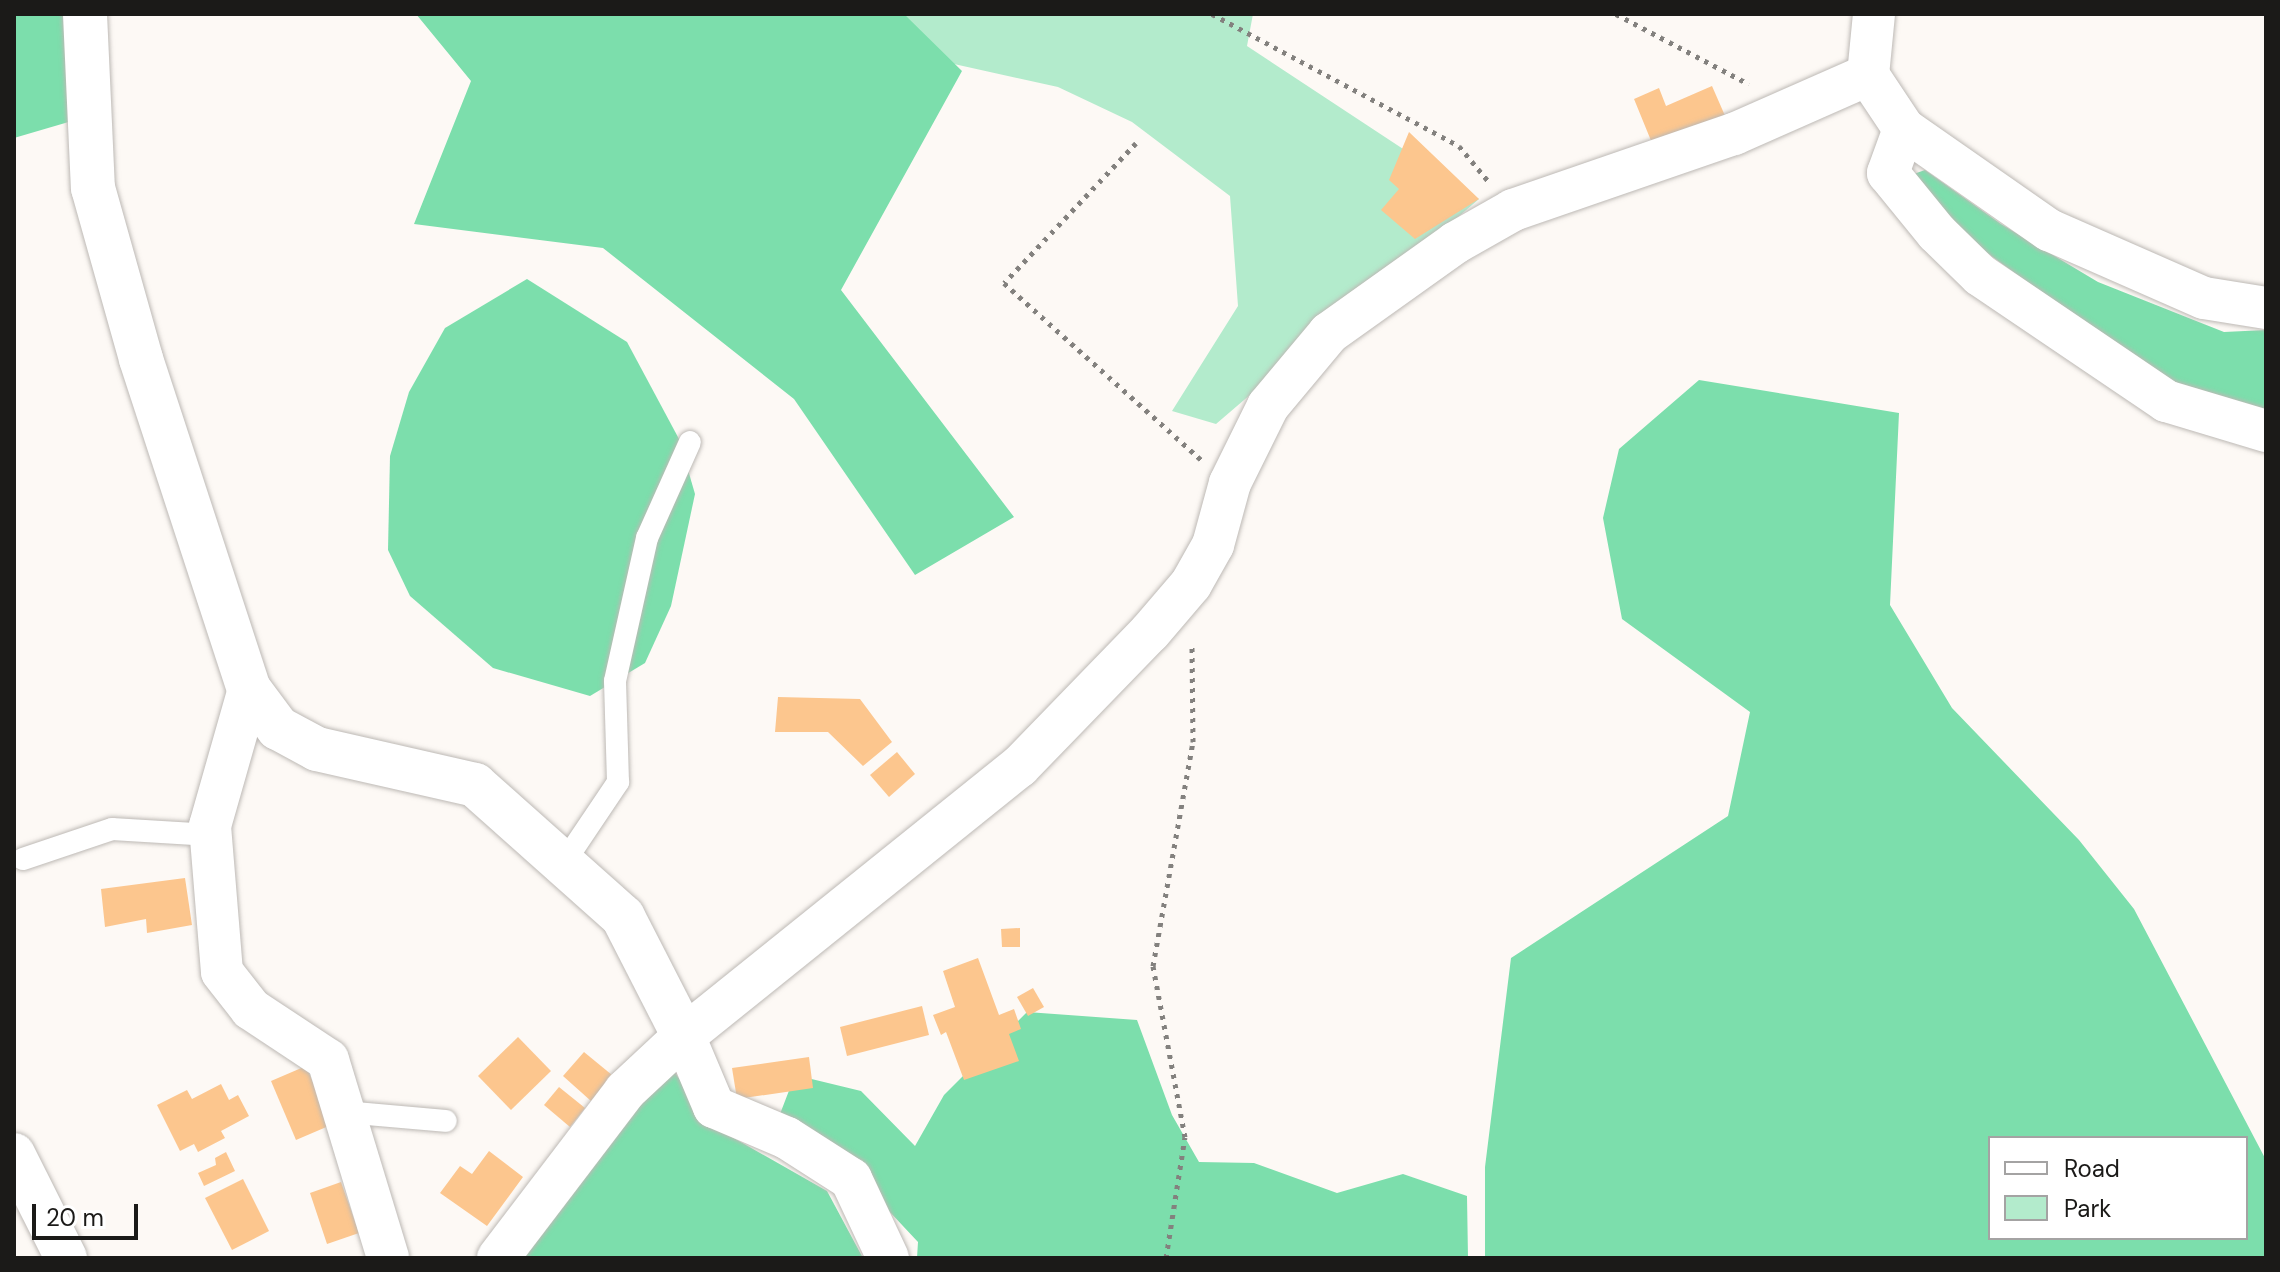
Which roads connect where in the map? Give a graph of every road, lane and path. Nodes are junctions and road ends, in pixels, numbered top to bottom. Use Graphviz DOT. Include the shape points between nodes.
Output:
graph roads {
  1 [pos="85,14"];
  2 [pos="1212,14"];
  3 [pos="1616,14"];
  4 [pos="1874,14"];
  5 [pos="1868,75"];
  6 [pos="1796,109"];
  7 [pos="1904,129"];
  8 [pos="1136,143"];
  9 [pos="1513,210"];
  10 [pos="2266,308"];
  11 [pos="2266,431"];
  12 [pos="690,442"];
  13 [pos="1230,483"];
  14 [pos="1191,584"];
  15 [pos="249,689"];
  16 [pos="211,835"];
  17 [pos="23,859"];
  18 [pos="563,864"];
  19 [pos="684,1036"];
  20 [pos="344,1112"];
  21 [pos="446,1121"];
  22 [pos="14,1154"];
  23 [pos="66,1258"];
  24 [pos="388,1258"];
  25 [pos="498,1258"];
  26 [pos="888,1258"];
  27 [pos="1166,1258"];
  1 -- 15 [label="street" via="93,188 141,359"];
  2 -- 9 [label="path" via="1459,146"];
  3 -- 6 [label="path"];
  4 -- 5 [label="street"];
  5 -- 6 [label="street"];
  5 -- 7 [label="street"];
  6 -- 9 [label="street"];
  7 -- 10 [label="street" via="2049,230 2204,298"];
  7 -- 11 [label="street" via="1888,173 1980,275 2166,401"];
  8 -- 13 [label="path" via="1004,283 1104,368 1160,427"];
  9 -- 13 [label="street" via="1455,243 1329,333 1268,406"];
  12 -- 18 [label="lane" via="647,538 615,681 618,782"];
  13 -- 14 [label="street" via="1213,545"];
  14 -- 19 [label="street" via="1019,767"];
  14 -- 27 [label="path" via="1193,742 1153,966 1185,1137"];
  15 -- 16 [label="street" via="227,755"];
  15 -- 18 [label="street" via="278,728 317,749 475,785"];
  16 -- 17 [label="lane" via="112,829"];
  16 -- 20 [label="street" via="222,972 251,1009 328,1060"];
  18 -- 19 [label="street" via="623,917"];
  19 -- 25 [label="street" via="625,1091"];
  19 -- 26 [label="street" via="714,1107 787,1138 851,1179"];
  20 -- 21 [label="lane"];
  20 -- 24 [label="street"];
  22 -- 23 [label="street"];
}
